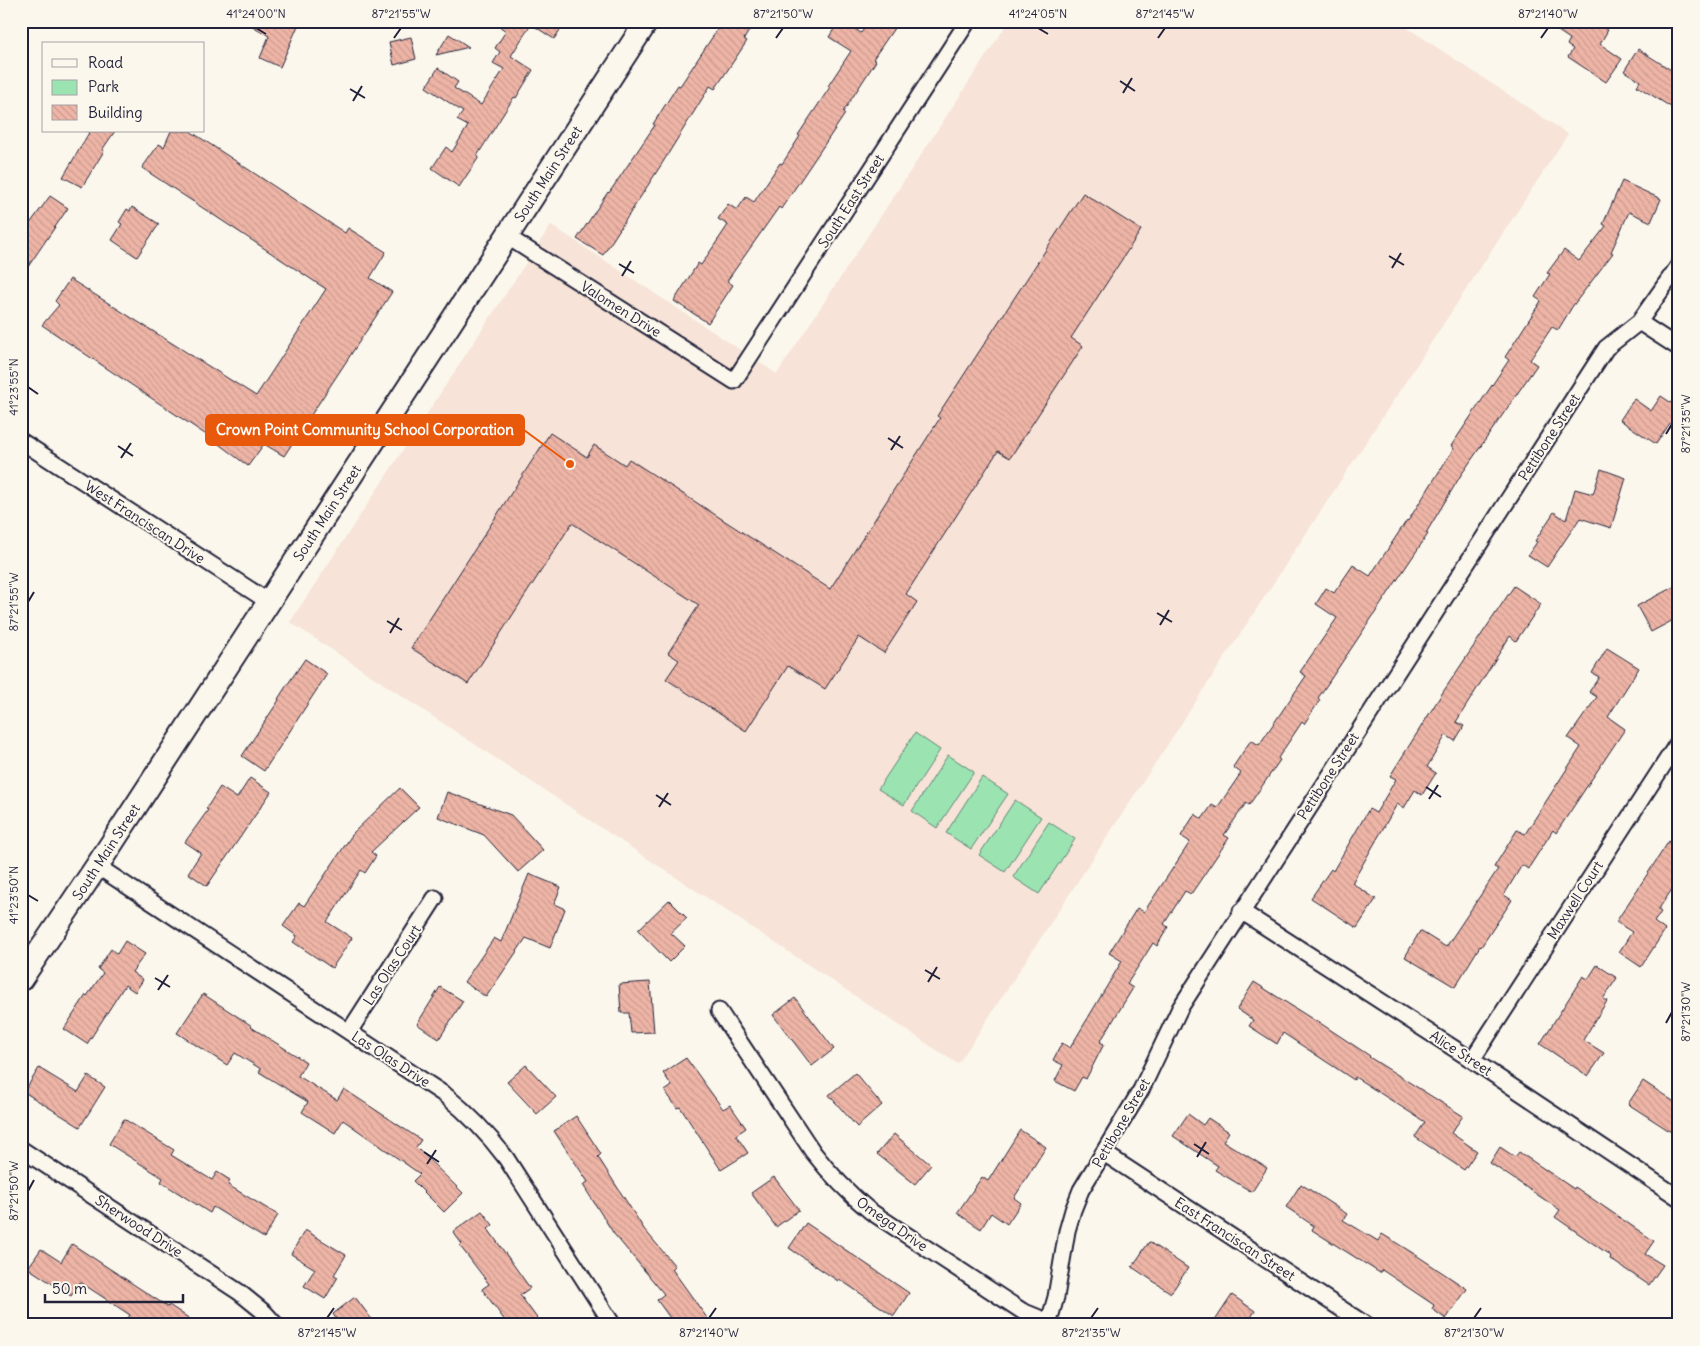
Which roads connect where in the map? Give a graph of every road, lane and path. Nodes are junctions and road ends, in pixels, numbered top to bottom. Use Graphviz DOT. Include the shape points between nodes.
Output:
graph roads {
  1 [pos="647,21"];
  2 [pos="968,21"];
  3 [pos="508,236"];
  4 [pos="1679,265"];
  5 [pos="1639,322"];
  6 [pos="1679,348"];
  7 [pos="734,380"];
  8 [pos="21,441"];
  9 [pos="269,602"];
  10 [pos="1679,741"];
  11 [pos="97,866"];
  12 [pos="435,898"];
  13 [pos="1241,911"];
  14 [pos="21,979"];
  15 [pos="720,1012"];
  16 [pos="349,1032"];
  17 [pos="1472,1060"];
  18 [pos="21,1150"];
  19 [pos="1104,1153"];
  20 [pos="1679,1198"];
  21 [pos="1049,1323"];
  22 [pos="276,1325"];
  23 [pos="613,1325"];
  24 [pos="1366,1325"];
  1 -- 3 [label="street, South Main Street"];
  2 -- 7 [label="street, South East Street"];
  3 -- 7 [label="street, Valomen Drive"];
  3 -- 9 [label="street, South Main Street"];
  4 -- 5 [label="street, Pettibone Street"];
  5 -- 6 [label="street"];
  5 -- 13 [label="street, Pettibone Street" via="1606,348"];
  8 -- 9 [label="street, West Franciscan Drive"];
  9 -- 11 [label="street, South Main Street"];
  10 -- 17 [label="street, Maxwell Court"];
  11 -- 14 [label="street, South Main Street"];
  11 -- 16 [label="street, Las Olas Drive"];
  12 -- 16 [label="street, Las Olas Court"];
  13 -- 17 [label="street, Alice Street"];
  13 -- 19 [label="street, Pettibone Street" via="1180,1008 1141,1090"];
  15 -- 21 [label="street, Omega Drive" via="813,1152 849,1194 1022,1311"];
  16 -- 23 [label="street, Las Olas Drive" via="445,1095 486,1132"];
  17 -- 20 [label="street, Alice Street"];
  18 -- 22 [label="street, Sherwood Drive" via="239,1292"];
  19 -- 21 [label="street, Pettibone Street" via="1081,1190 1073,1210"];
  19 -- 24 [label="street, East Franciscan Street"];
}
